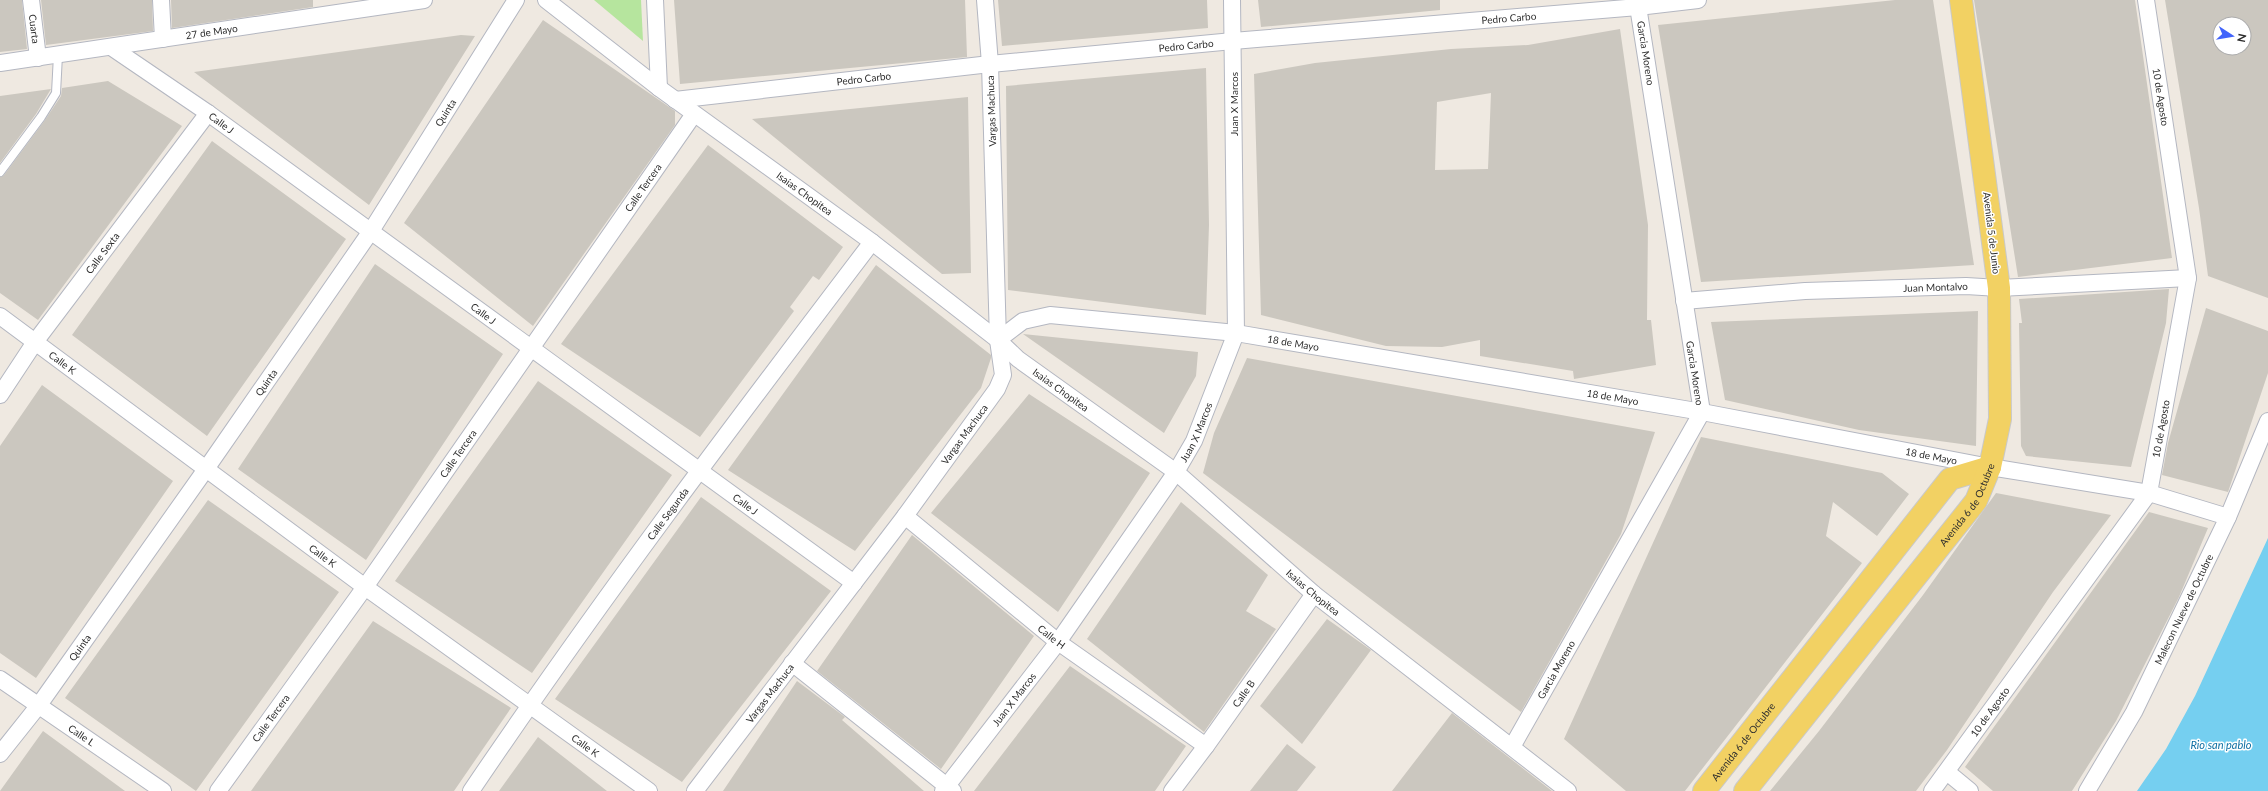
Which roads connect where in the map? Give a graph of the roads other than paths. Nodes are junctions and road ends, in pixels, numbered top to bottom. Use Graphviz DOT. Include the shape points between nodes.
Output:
graph roads {
  1 [pos="31,0"];
  2 [pos="161,0"];
  3 [pos="424,0"];
  4 [pos="516,0"];
  5 [pos="546,0"];
  6 [pos="655,0"];
  7 [pos="985,0"];
  8 [pos="1232,0"];
  9 [pos="1698,0"];
  10 [pos="1962,0"];
  11 [pos="2146,0"];
  12 [pos="1638,4"];
  13 [pos="332,7"];
  14 [pos="163,39"];
  15 [pos="1233,41"];
  16 [pos="111,47"];
  17 [pos="58,55"];
  18 [pos="38,58"];
  19 [pos="0,63"];
  20 [pos="990,64"];
  21 [pos="659,88"];
  22 [pos="675,100"];
  23 [pos="208,113"];
  24 [pos="694,114"];
  25 [pos="0,172"];
  26 [pos="371,230"];
  27 [pos="872,242"];
  28 [pos="2188,278"];
  29 [pos="1999,288"];
  30 [pos="1684,301"];
  31 [pos="0,316"];
  32 [pos="1236,333"];
  33 [pos="998,340"];
  34 [pos="35,342"];
  35 [pos="531,347"];
  36 [pos="0,395"];
  37 [pos="1702,412"];
  38 [pos="2268,421"];
  39 [pos="1990,467"];
  40 [pos="206,469"];
  41 [pos="699,469"];
  42 [pos="1176,472"];
  43 [pos="2149,493"];
  44 [pos="905,516"];
  45 [pos="2228,517"];
  46 [pos="854,583"];
  47 [pos="365,587"];
  48 [pos="1314,594"];
  49 [pos="1058,642"];
  50 [pos="792,664"];
  51 [pos="0,679"];
  52 [pos="39,705"];
  53 [pos="529,705"];
  54 [pos="1206,746"];
  55 [pos="1512,747"];
  56 [pos="0,754"];
  57 [pos="1947,772"];
  58 [pos="948,789"];
  59 [pos="163,791"];
  60 [pos="218,791"];
  61 [pos="471,791"];
  62 [pos="649,791"];
  63 [pos="694,791"];
  64 [pos="1172,791"];
  65 [pos="1568,791"];
  66 [pos="1704,791"];
  67 [pos="1745,791"];
  68 [pos="1932,791"];
  69 [pos="1970,791"];
  70 [pos="2087,791"];
  1 -- 18 [label="street, Cuarta"];
  2 -- 14 [label="street"];
  3 -- 13 [label="street, 27 de Mayo"];
  4 -- 26 [label="street, Quinta"];
  5 -- 21 [label="street, Isaias Chopitea"];
  6 -- 21 [label="street"];
  7 -- 20 [label="street, Vargas Machuca"];
  8 -- 15 [label="street, Juan X Marcos"];
  9 -- 12 [label="street, Pedro Carbo"];
  10 -- 29 [label="main road, Avenida 5 de Junio"];
  11 -- 28 [label="street, 10 de Agosto"];
  12 -- 15 [label="street, Pedro Carbo"];
  12 -- 30 [label="street, Garcia Moreno"];
  13 -- 14 [label="street, 27 de Mayo"];
  14 -- 16 [label="street, 27 de Mayo"];
  15 -- 20 [label="street, Pedro Carbo"];
  15 -- 32 [label="street, Juan X Marcos"];
  16 -- 17 [label="street, 27 de Mayo"];
  16 -- 23 [label="street, Calle J"];
  17 -- 18 [label="street, 27 de Mayo"];
  17 -- 25 [label="lane" via="56,93 42,117"];
  18 -- 19 [label="street, 27 de Mayo"];
  20 -- 22 [label="street, Pedro Carbo"];
  20 -- 33 [label="street, Vargas Machuca"];
  21 -- 22 [label="street, Isaias Chopitea"];
  22 -- 24 [label="street, Isaias Chopitea"];
  23 -- 26 [label="street, Calle J"];
  23 -- 34 [label="street, Calle Sexta"];
  24 -- 27 [label="street, Isaias Chopitea"];
  24 -- 35 [label="street, Calle Tercera"];
  26 -- 35 [label="street, Calle J"];
  26 -- 40 [label="street, Quinta"];
  27 -- 33 [label="street, Isaias Chopitea"];
  27 -- 41 [label="street, Calle Segunda"];
  28 -- 29 [label="street, Juan Montalvo"];
  28 -- 43 [label="street, 10 de Agosto"];
  29 -- 30 [label="street, Juan Montalvo" via="1966,286 1805,291"];
  29 -- 39 [label="main road, Avenida 5 de Junio" via="2000,419"];
  30 -- 37 [label="street, Garcia Moreno"];
  31 -- 34 [label="street, Calle K"];
  32 -- 33 [label="street, 18 de Mayo" via="1050,315 1023,321"];
  32 -- 37 [label="street, 18 de Mayo"];
  32 -- 42 [label="street, Juan X Marcos" via="1194,441"];
  33 -- 42 [label="street, Isaias Chopitea" via="1018,359"];
  33 -- 44 [label="street, Vargas Machuca" via="1003,374 997,389"];
  34 -- 36 [label="street, Calle Sexta"];
  34 -- 40 [label="street, Calle K"];
  35 -- 41 [label="street, Calle J"];
  35 -- 47 [label="street, Calle Tercera"];
  37 -- 39 [label="street, 18 de Mayo"];
  37 -- 55 [label="street, Garcia Moreno"];
  38 -- 45 [label="street, Malecon Nueve de Octubre"];
  39 -- 43 [label="street, 18 de Mayo"];
  39 -- 66 [label="main road, Avenida 6 de Octubre" via="1950,479"];
  39 -- 67 [label="main road, Avenida 6 de Octubre" via="1976,501"];
  40 -- 47 [label="street, Calle K"];
  40 -- 52 [label="street, Quinta"];
  41 -- 46 [label="street, Calle J"];
  41 -- 53 [label="street, Calle Segunda"];
  42 -- 48 [label="street, Isaias Chopitea"];
  42 -- 49 [label="street, Juan X Marcos"];
  43 -- 45 [label="street, 18 de Mayo"];
  43 -- 57 [label="street, 10 de Agosto"];
  44 -- 46 [label="street, Vargas Machuca"];
  44 -- 49 [label="street, Calle H"];
  45 -- 70 [label="street, Malecon Nueve de Octubre" via="2134,712"];
  46 -- 50 [label="street, Vargas Machuca"];
  47 -- 53 [label="street, Calle K"];
  47 -- 60 [label="street, Calle Tercera"];
  48 -- 54 [label="street, Calle B"];
  48 -- 55 [label="street, Isaias Chopitea"];
  49 -- 54 [label="street, Calle H"];
  49 -- 58 [label="street, Juan X Marcos"];
  50 -- 58 [label="street"];
  50 -- 63 [label="street, Vargas Machuca"];
  51 -- 52 [label="street, Calle L"];
  52 -- 56 [label="street, Quinta"];
  52 -- 59 [label="street, Calle L"];
  53 -- 61 [label="street, Calle Segunda"];
  53 -- 62 [label="street, Calle K"];
  54 -- 64 [label="street, Calle B"];
  55 -- 65 [label="street, Isaias Chopitea"];
  57 -- 68 [label="street, 10 de Agosto"];
  57 -- 69 [label="street"];
}
